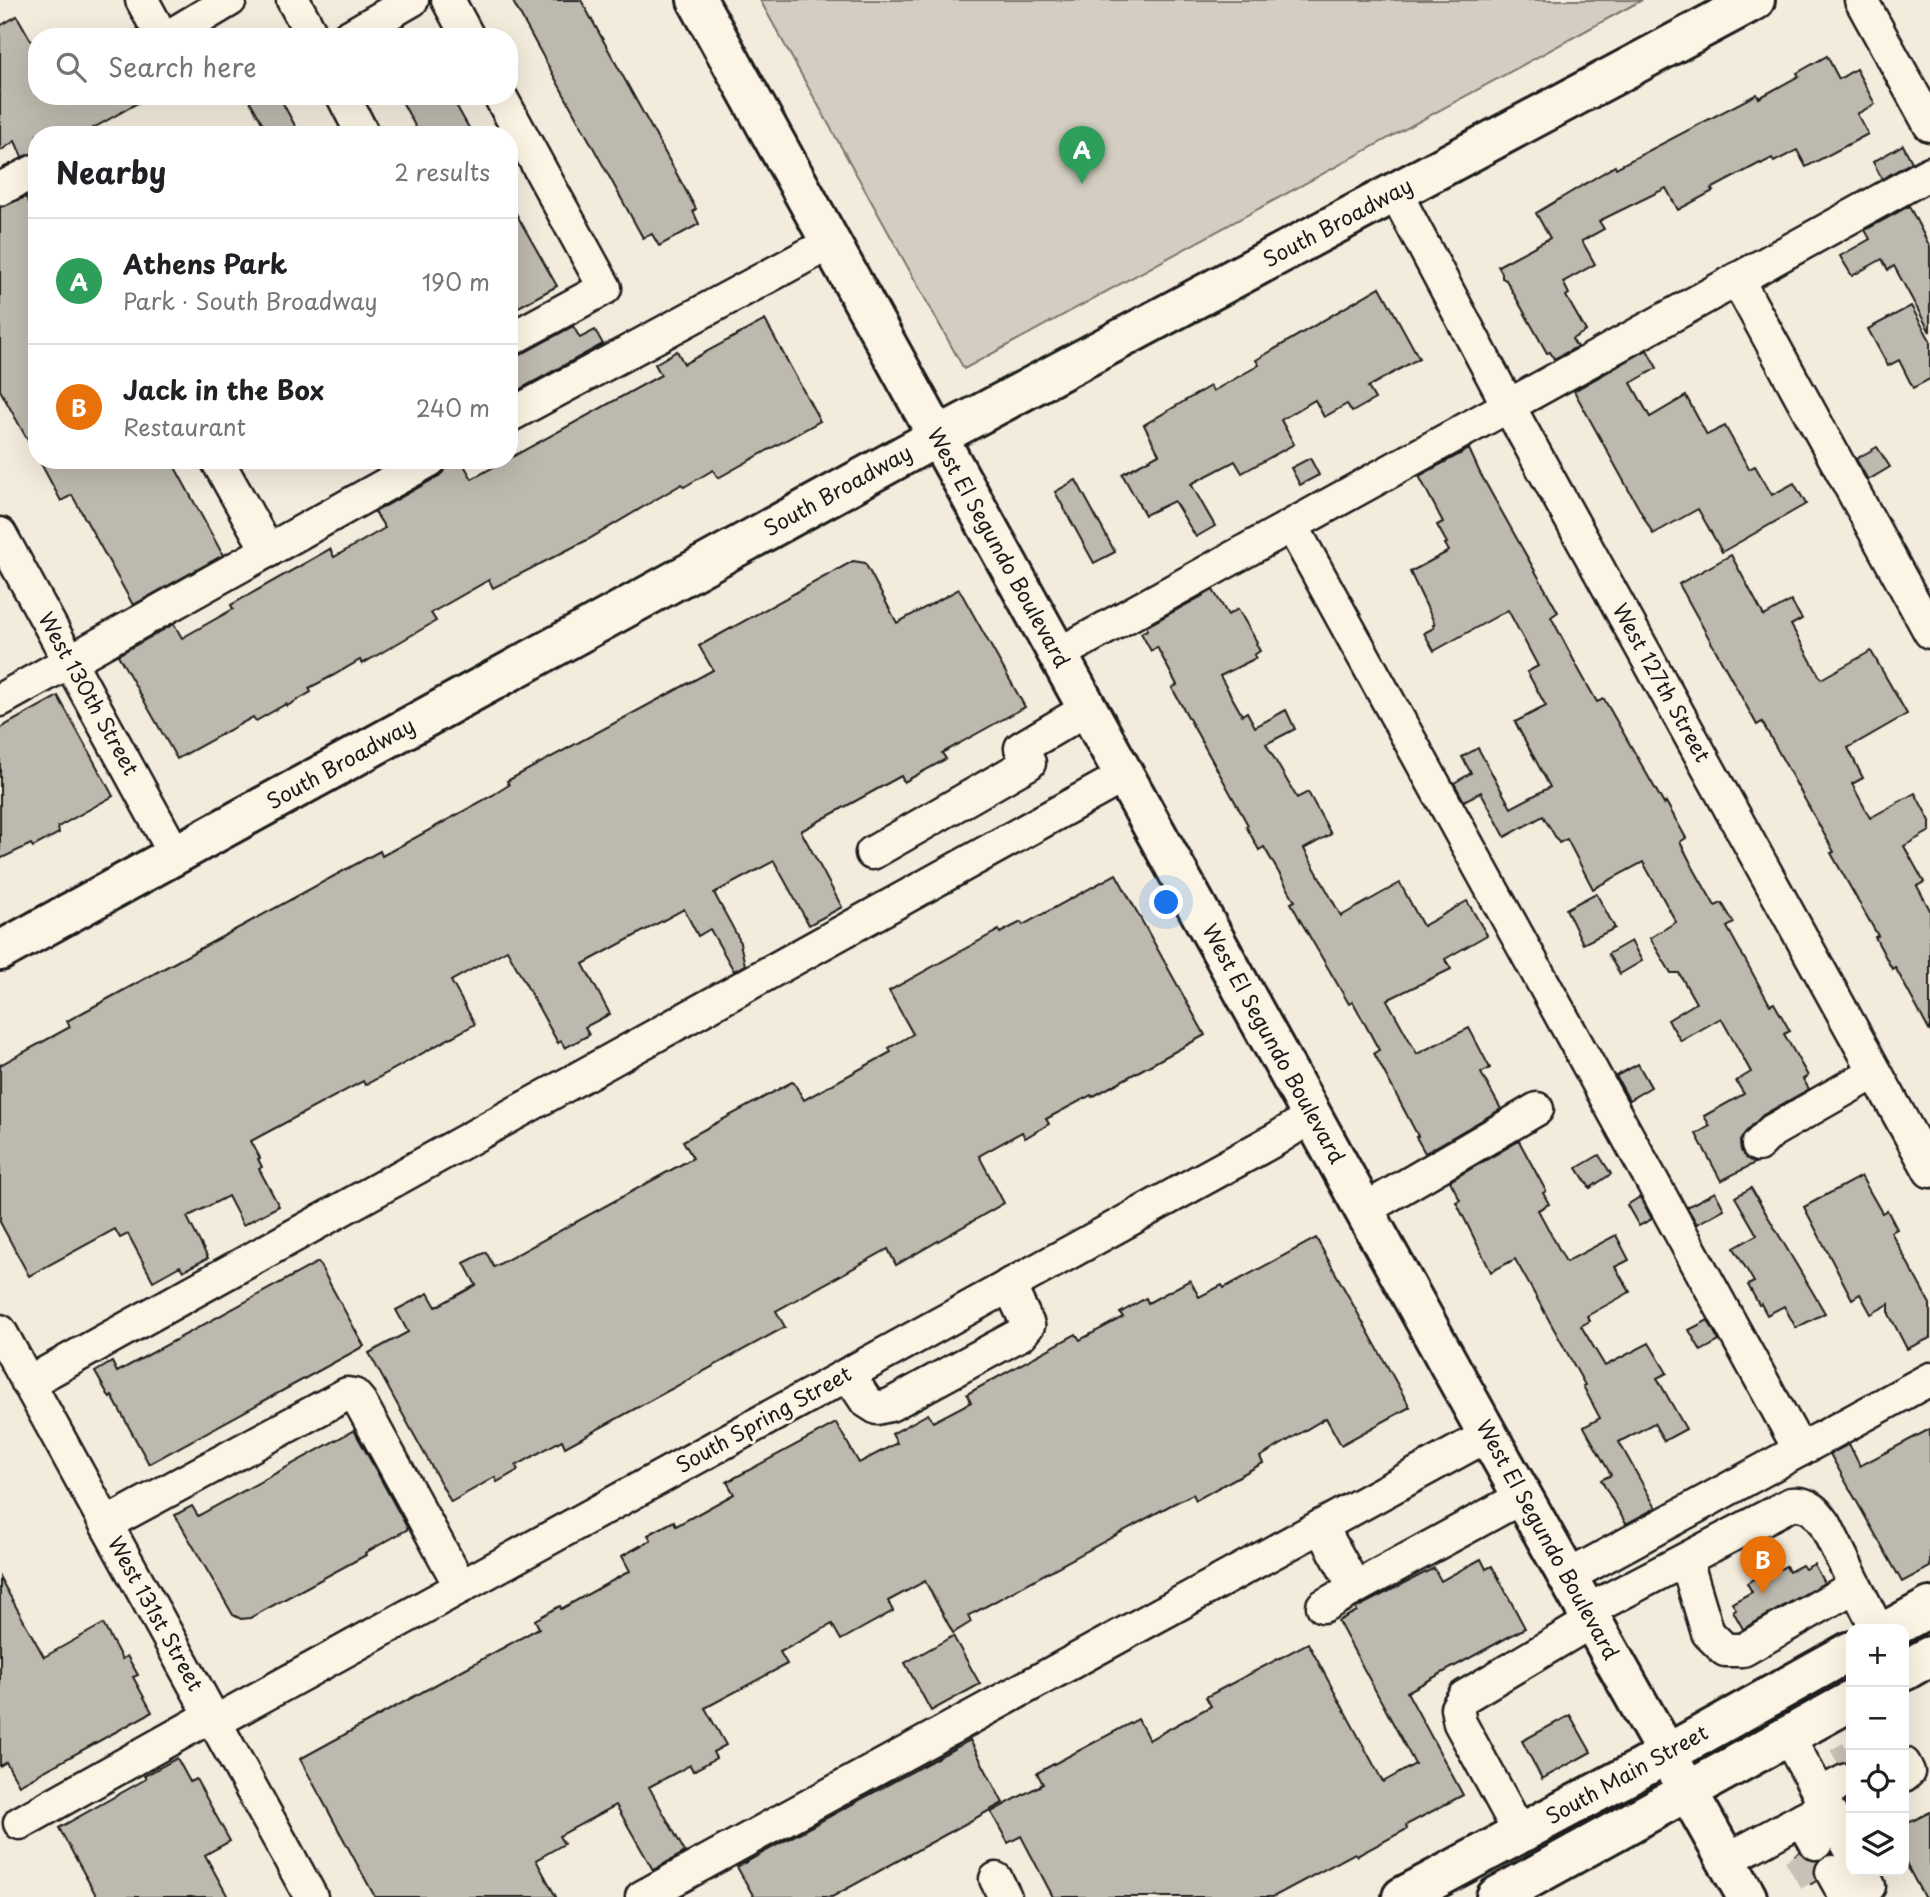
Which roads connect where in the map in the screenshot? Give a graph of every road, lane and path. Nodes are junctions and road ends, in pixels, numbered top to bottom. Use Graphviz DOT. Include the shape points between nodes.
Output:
graph roads {
  1 [pos="142,0"];
  2 [pos="230,0"];
  3 [pos="293,0"];
  4 [pos="412,0"];
  5 [pos="448,0"];
  6 [pos="696,0"];
  7 [pos="1755,0"];
  8 [pos="1861,0"];
  9 [pos="159,28"];
  10 [pos="181,28"];
  11 [pos="308,28"];
  12 [pos="364,28"];
  13 [pos="463,28"];
  14 [pos="348,105"];
  15 [pos="505,105"];
  16 [pos="1930,125"];
  17 [pos="359,126"];
  18 [pos="516,126"];
  19 [pos="518,129"];
  20 [pos="1930,173"];
  21 [pos="28,175"];
  22 [pos="0,189"];
  23 [pos="1395,192"];
  24 [pos="830,243"];
  25 [pos="1737,279"];
  26 [pos="518,335"];
  27 [pos="1508,405"];
  28 [pos="518,411"];
  29 [pos="937,436"];
  30 [pos="222,469"];
  31 [pos="414,469"];
  32 [pos="1292,526"];
  33 [pos="0,534"];
  34 [pos="268,551"];
  35 [pos="1930,632"];
  36 [pos="1057,655"];
  37 [pos="70,662"];
  38 [pos="0,700"];
  39 [pos="1087,709"];
  40 [pos="1124,776"];
  41 [pos="872,853"];
  42 [pos="175,854"];
  43 [pos="0,951"];
  44 [pos="1875,1072"];
  45 [pos="1537,1109"];
  46 [pos="1312,1116"];
  47 [pos="1758,1144"];
  48 [pos="1930,1171"];
  49 [pos="1364,1210"];
  50 [pos="1009,1285"];
  51 [pos="962,1311"];
  52 [pos="0,1331"];
  53 [pos="897,1347"];
  54 [pos="985,1353"];
  55 [pos="848,1374"];
  56 [pos="1930,1379"];
  57 [pos="28,1383"];
  58 [pos="920,1388"];
  59 [pos="1488,1435"];
  60 [pos="1800,1450"];
  61 [pos="1522,1497"];
  62 [pos="106,1524"];
  63 [pos="1321,1526"];
  64 [pos="1686,1560"];
  65 [pos="1567,1577"];
  66 [pos="1855,1586"];
  67 [pos="461,1587"];
  68 [pos="1355,1588"];
  69 [pos="1323,1606"];
  70 [pos="1930,1607"];
  71 [pos="1589,1616"];
  72 [pos="1874,1624"];
  73 [pos="1899,1624"];
  74 [pos="1846,1654"];
  75 [pos="1930,1657"];
  76 [pos="1909,1668"];
  77 [pos="1846,1704"];
  78 [pos="213,1719"];
  79 [pos="1788,1736"];
  80 [pos="1666,1753"];
  81 [pos="1689,1792"];
  82 [pos="1821,1808"];
  83 [pos="20,1823"];
  84 [pos="1520,1833"];
  85 [pos="1727,1860"];
  86 [pos="1840,1881"];
  87 [pos="311,1897"];
  88 [pos="642,1897"];
  89 [pos="1402,1897"];
  90 [pos="1496,1897"];
  91 [pos="1747,1897"];
  1 -- 9 [label="street"];
  2 -- 10 [label="street"];
  3 -- 11 [label="street"];
  4 -- 12 [label="street"];
  5 -- 13 [label="street"];
  6 -- 24 [label="main road, West El Segundo Boulevard"];
  7 -- 23 [label="main road, South Broadway"];
  8 -- 16 [label="street"];
  14 -- 17 [label="street"];
  15 -- 18 [label="street"];
  19 -- 26 [label="street" via="605,288"];
  20 -- 25 [label="street"];
  21 -- 22 [label="street"];
  23 -- 27 [label="street, West 127th Street"];
  23 -- 29 [label="main road, South Broadway"];
  24 -- 28 [label="street"];
  24 -- 29 [label="main road, West El Segundo Boulevard"];
  25 -- 27 [label="street"];
  25 -- 35 [label="street"];
  27 -- 32 [label="street"];
  27 -- 44 [label="street, West 127th Street"];
  29 -- 36 [label="main road, West El Segundo Boulevard"];
  29 -- 42 [label="main road, South Broadway"];
  30 -- 34 [label="street"];
  31 -- 34 [label="street"];
  32 -- 36 [label="street"];
  32 -- 60 [label="street"];
  33 -- 37 [label="street, West 130th Street"];
  34 -- 37 [label="street"];
  36 -- 39 [label="main road, West El Segundo Boulevard"];
  37 -- 38 [label="street"];
  37 -- 42 [label="street, West 130th Street"];
  39 -- 40 [label="main road, West El Segundo Boulevard"];
  39 -- 41 [label="street" via="1021,748 1029,763"];
  40 -- 46 [label="main road, West El Segundo Boulevard"];
  40 -- 57 [label="street"];
  42 -- 43 [label="main road, South Broadway"];
  44 -- 47 [label="street" via="1772,1130"];
  44 -- 48 [label="street, West 127th Street"];
  45 -- 49 [label="street"];
  46 -- 49 [label="main road, West El Segundo Boulevard"];
  46 -- 50 [label="street, South Spring Street"];
  49 -- 59 [label="main road, West El Segundo Boulevard"];
  50 -- 51 [label="street, South Spring Street"];
  50 -- 54 [label="street" via="1028,1325 1021,1334"];
  51 -- 53 [label="street, South Spring Street"];
  51 -- 54 [label="street"];
  52 -- 57 [label="street, West 131st Street"];
  53 -- 55 [label="street, South Spring Street"];
  53 -- 58 [label="street"];
  54 -- 58 [label="street"];
  55 -- 58 [label="street" via="866,1401 877,1408"];
  55 -- 67 [label="street, South Spring Street"];
  56 -- 60 [label="street"];
  57 -- 62 [label="street, West 131st Street"];
  59 -- 61 [label="main road, West El Segundo Boulevard"];
  59 -- 63 [label="street"];
  60 -- 65 [label="street"];
  61 -- 65 [label="main road, West El Segundo Boulevard"];
  61 -- 68 [label="street"];
  62 -- 67 [label="street" via="347,1394 354,1395"];
  62 -- 78 [label="street, West 131st Street"];
  63 -- 68 [label="street"];
  63 -- 88 [label="street"];
  64 -- 66 [label="street" via="1800,1503 1825,1524"];
  64 -- 66 [label="street" via="1708,1633 1725,1650 1743,1650"];
  64 -- 71 [label="street"];
  65 -- 71 [label="main road, West El Segundo Boulevard"];
  66 -- 72 [label="street"];
  67 -- 78 [label="street, South Spring Street"];
  68 -- 69 [label="street"];
  70 -- 73 [label="main road"];
  71 -- 80 [label="main road, West El Segundo Boulevard"];
  71 -- 84 [label="street" via="1464,1697 1457,1708 1460,1723"];
  74 -- 80 [label="main road, South Main Street"];
  75 -- 76 [label="main road"];
  77 -- 79 [label="main road, South Main Street"];
  78 -- 83 [label="street, South Spring Street"];
  78 -- 87 [label="street, West 131st Street"];
  79 -- 81 [label="main road, South Main Street"];
  79 -- 82 [label="street"];
  80 -- 81 [label="main road, West El Segundo Boulevard"];
  80 -- 84 [label="main road, South Main Street"];
  81 -- 85 [label="main road, West El Segundo Boulevard"];
  81 -- 90 [label="main road, South Main Street"];
  82 -- 85 [label="street"];
  82 -- 86 [label="street"];
  84 -- 89 [label="main road, South Main Street"];
  85 -- 91 [label="main road, West El Segundo Boulevard"];
}
